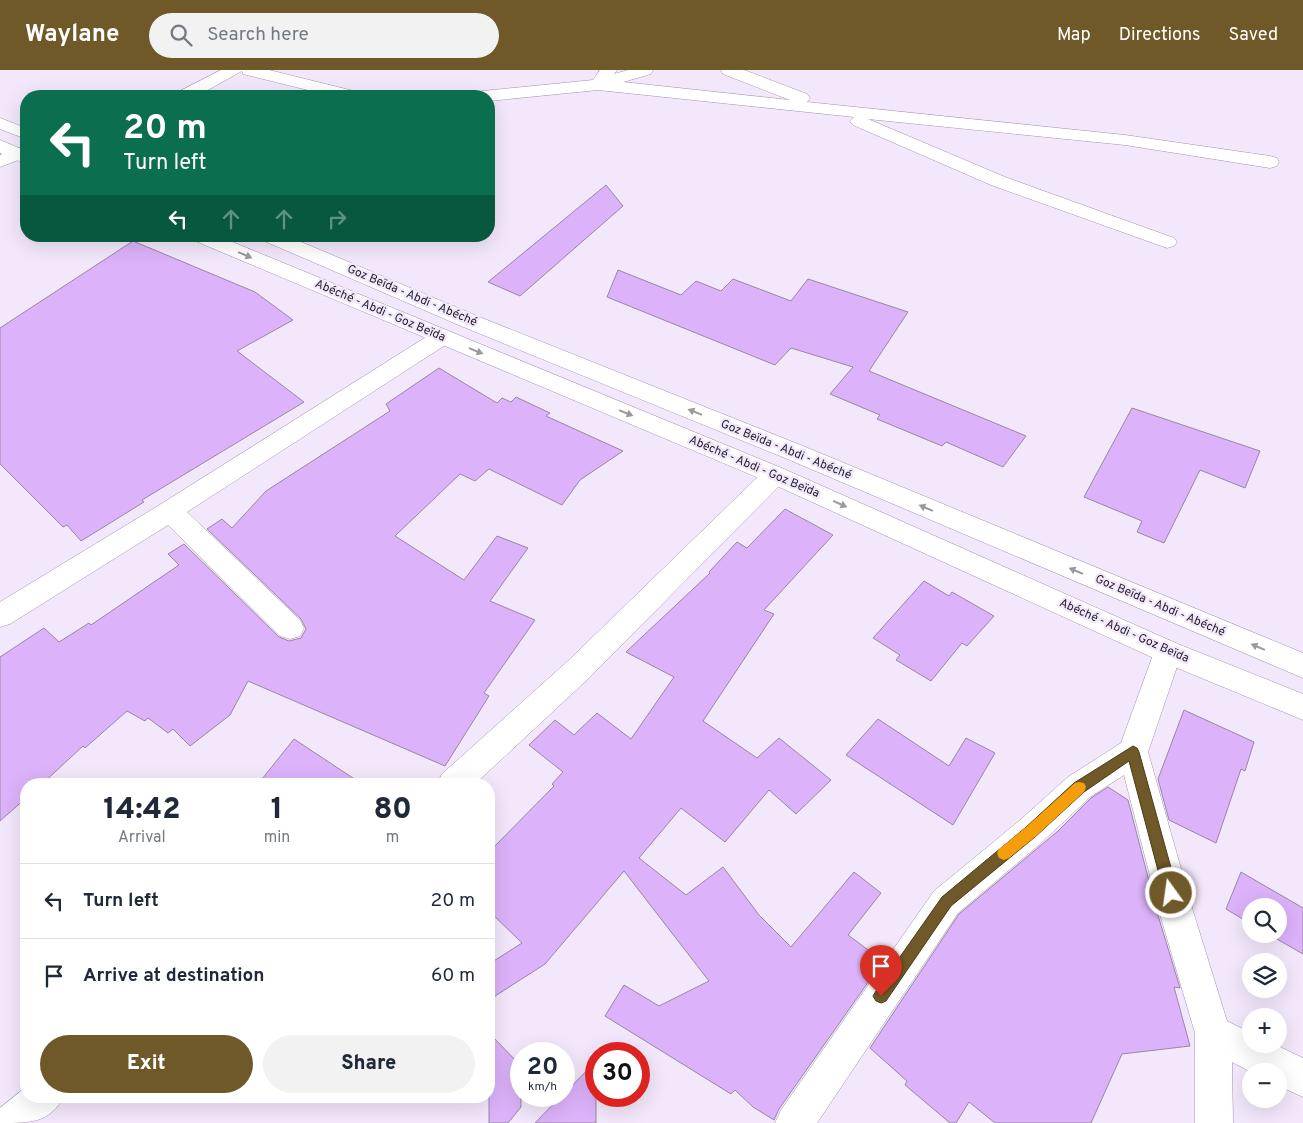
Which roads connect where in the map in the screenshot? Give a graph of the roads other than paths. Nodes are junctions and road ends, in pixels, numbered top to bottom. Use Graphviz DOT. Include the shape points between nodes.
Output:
graph roads {
  1 [pos="234,70"];
  2 [pos="249,70"];
  3 [pos="608,70"];
  4 [pos="645,70"];
  5 [pos="729,70"];
  6 [pos="598,85"];
  7 [pos="196,90"];
  8 [pos="328,90"];
  9 [pos="495,95"];
  10 [pos="836,111"];
  11 [pos="0,122"];
  12 [pos="20,131"];
  13 [pos="0,146"];
  14 [pos="20,154"];
  15 [pos="20,156"];
  16 [pos="0,161"];
  17 [pos="1270,162"];
  18 [pos="214,242"];
  19 [pos="283,242"];
  20 [pos="1167,242"];
  21 [pos="442,337"];
  22 [pos="775,475"];
  23 [pos="170,511"];
  24 [pos="0,616"];
  25 [pos="290,628"];
  26 [pos="1168,652"];
  27 [pos="1303,666"];
  28 [pos="1303,707"];
  29 [pos="1133,752"];
  30 [pos="460,778"];
  31 [pos="1213,1033"];
  32 [pos="1303,1078"];
  33 [pos="36,1103"];
  34 [pos="12,1123"];
  35 [pos="794,1123"];
  36 [pos="1214,1123"];
  1 -- 7 [label="street"];
  2 -- 8 [label="street"];
  3 -- 6 [label="street"];
  4 -- 6 [label="street"];
  5 -- 10 [label="street"];
  6 -- 9 [label="street"];
  6 -- 10 [label="street"];
  10 -- 17 [label="street" via="1125,140"];
  10 -- 20 [label="street" via="998,181"];
  11 -- 12 [label="street"];
  13 -- 14 [label="street"];
  15 -- 16 [label="street"];
  18 -- 21 [label="street, Abéché - Abdi - Goz Beïda, one-way"];
  27 -- 19 [label="street, Goz Beïda - Abdi - Abéché, one-way"];
  21 -- 22 [label="street, Abéché - Abdi - Goz Beïda, one-way"];
  21 -- 23 [label="street"];
  22 -- 26 [label="street, Abéché - Abdi - Goz Beïda, one-way"];
  22 -- 30 [label="street" via="579,669"];
  23 -- 24 [label="street"];
  23 -- 25 [label="street"];
  26 -- 28 [label="street, Abéché - Abdi - Goz Beïda"];
  26 -- 29 [label="street"];
  29 -- 31 [label="street"];
  29 -- 35 [label="street" via="1079,788 946,902"];
  31 -- 32 [label="street"];
  31 -- 36 [label="street"];
  33 -- 34 [label="street"];
}
